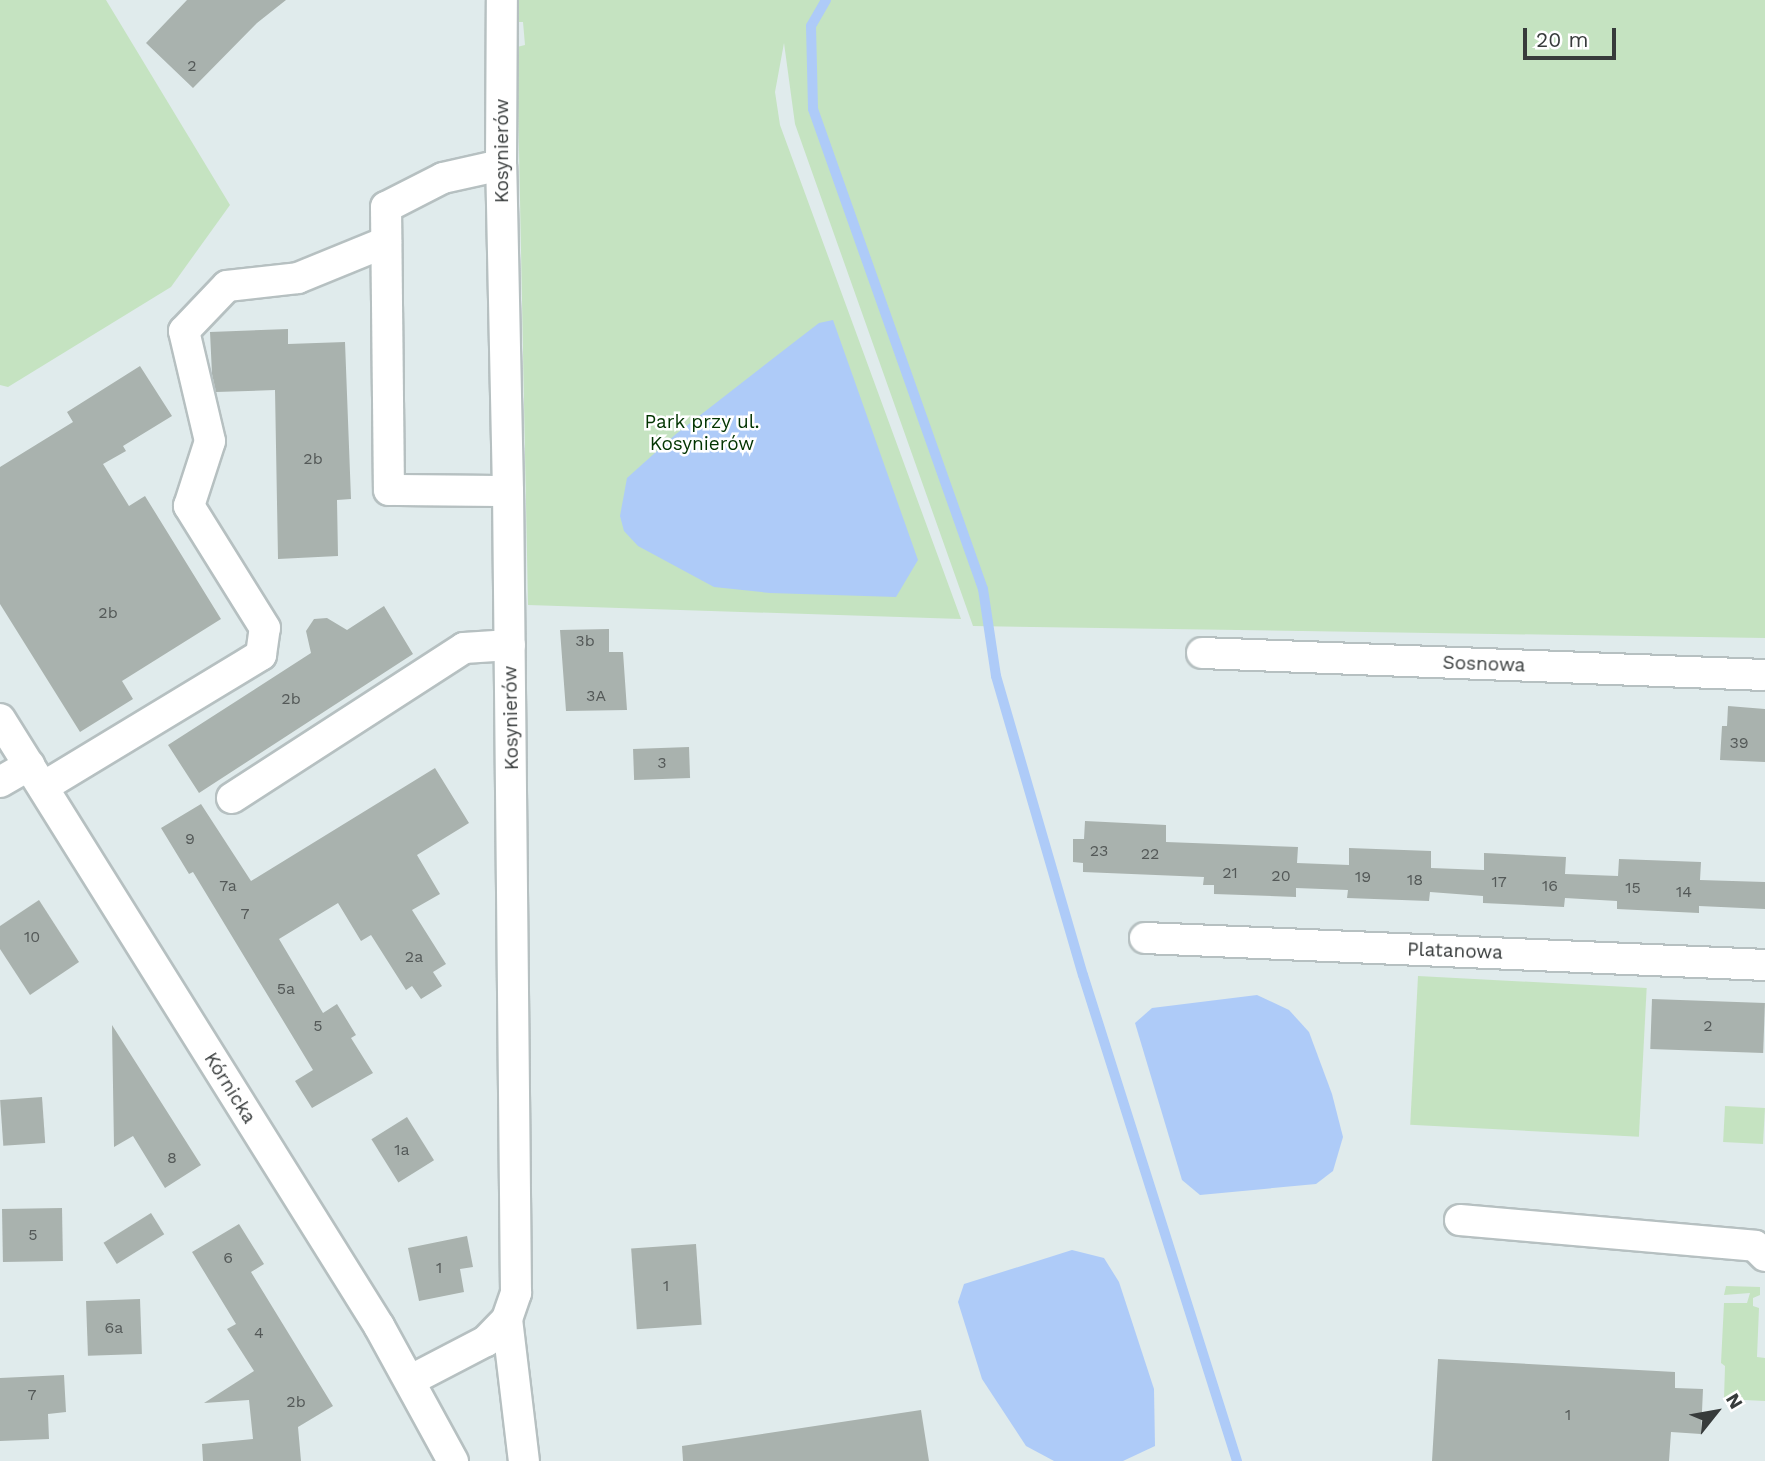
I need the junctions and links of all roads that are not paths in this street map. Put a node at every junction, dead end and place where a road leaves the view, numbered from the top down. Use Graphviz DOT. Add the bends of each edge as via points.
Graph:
graph roads {
  1 [pos="502,0"];
  2 [pos="501,165"];
  3 [pos="386,242"];
  4 [pos="508,491"];
  5 [pos="510,645"];
  6 [pos="1202,653"];
  7 [pos="1765,675"];
  8 [pos="0,719"];
  9 [pos="36,776"];
  10 [pos="0,782"];
  11 [pos="232,798"];
  12 [pos="1145,938"];
  13 [pos="1765,965"];
  14 [pos="1460,1220"];
  15 [pos="1762,1245"];
  16 [pos="507,1319"];
  17 [pos="411,1380"];
  18 [pos="453,1461"];
  19 [pos="524,1461"];
  1 -- 2 [label="street, Kosynierów"];
  2 -- 3 [label="street" via="443,177 386,207"];
  2 -- 4 [label="street, Kosynierów"];
  3 -- 4 [label="street" via="389,490"];
  3 -- 9 [label="street" via="298,278 227,286 184,331 210,440 188,506 265,628 261,655"];
  4 -- 5 [label="street, Kosynierów"];
  5 -- 11 [label="street" via="464,648"];
  5 -- 16 [label="street, Kosynierów" via="517,1249 516,1293"];
  6 -- 7 [label="street, Sosnowa"];
  8 -- 9 [label="street, Kórnicka"];
  9 -- 10 [label="street"];
  9 -- 17 [label="street, Kórnicka"];
  12 -- 13 [label="street, Platanowa"];
  14 -- 15 [label="street"];
  16 -- 17 [label="street" via="486,1341"];
  16 -- 19 [label="street"];
  17 -- 18 [label="street, Kórnicka"];
}
